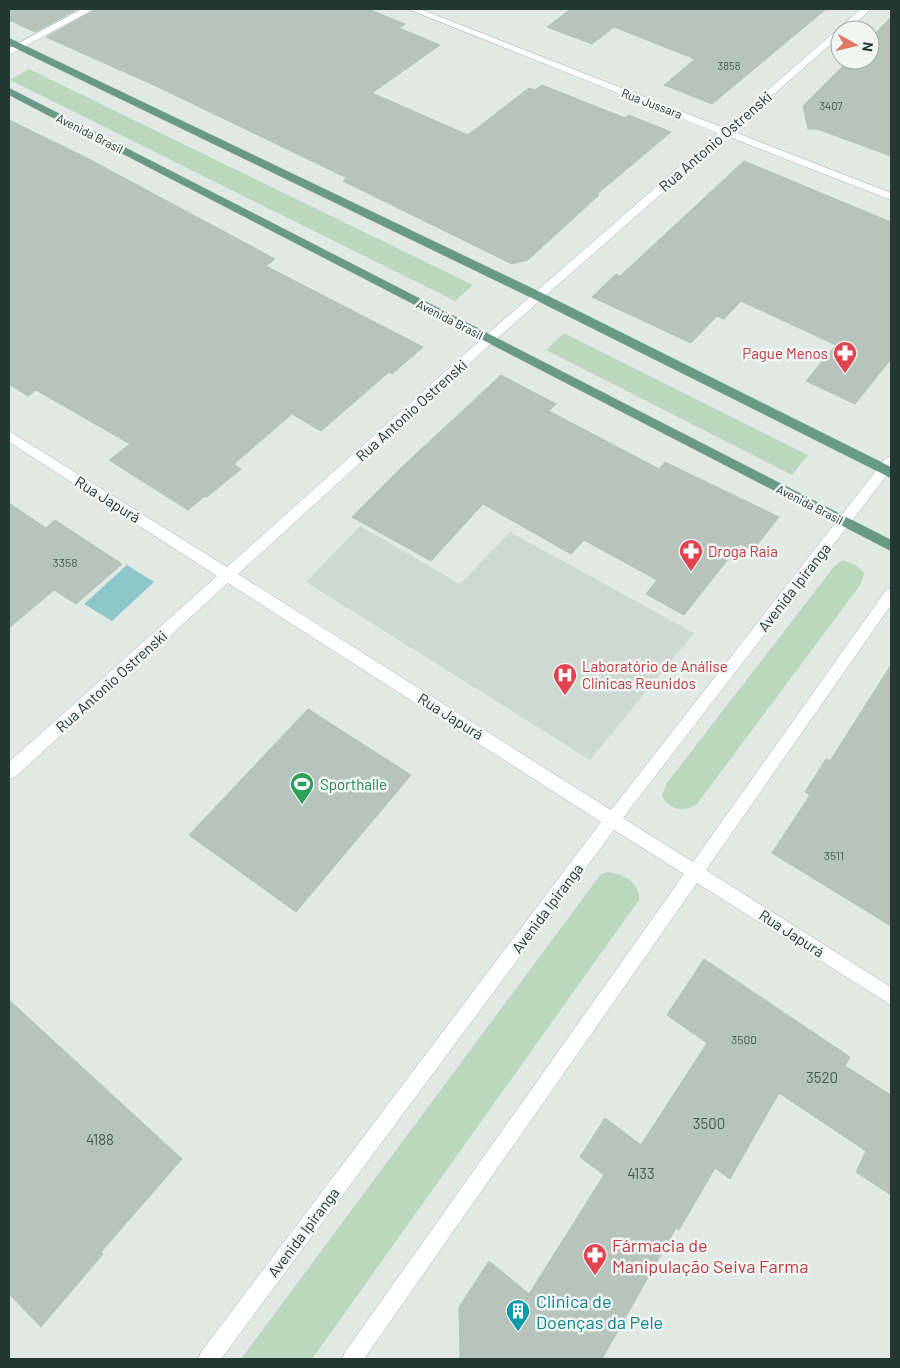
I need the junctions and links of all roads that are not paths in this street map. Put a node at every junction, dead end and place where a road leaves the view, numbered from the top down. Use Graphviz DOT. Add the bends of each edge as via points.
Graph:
graph roads {
  1 [pos="89,9"];
  2 [pos="412,9"];
  3 [pos="866,9"];
  4 [pos="854,20"];
  5 [pos="9,41"];
  6 [pos="830,41"];
  7 [pos="19,46"];
  8 [pos="9,52"];
  9 [pos="9,91"];
  10 [pos="726,132"];
  11 [pos="891,197"];
  12 [pos="538,296"];
  13 [pos="489,339"];
  14 [pos="9,436"];
  15 [pos="889,468"];
  16 [pos="845,522"];
  17 [pos="891,546"];
  18 [pos="229,575"];
  19 [pos="891,594"];
  20 [pos="9,772"];
  21 [pos="614,819"];
  22 [pos="695,870"];
  23 [pos="891,997"];
  24 [pos="208,1359"];
  25 [pos="352,1359"];
  1 -- 7 [label="street"];
  2 -- 10 [label="street, Rua Jussara"];
  3 -- 4 [label="street, Rua Antonio Ostrenski"];
  5 -- 7 [label="main road"];
  6 -- 10 [label="street, Rua Antonio Ostrenski"];
  7 -- 8 [label="street"];
  7 -- 12 [label="main road"];
  9 -- 13 [label="main road, Avenida Brasil"];
  10 -- 11 [label="street, Rua Jussara"];
  10 -- 12 [label="street, Rua Antonio Ostrenski"];
  12 -- 13 [label="street, Rua Antonio Ostrenski"];
  12 -- 15 [label="main road"];
  13 -- 16 [label="main road, Avenida Brasil"];
  13 -- 18 [label="street, Rua Antonio Ostrenski"];
  14 -- 18 [label="street, Rua Japurá"];
  15 -- 16 [label="street, Avenida Ipiranga"];
  16 -- 17 [label="main road, Avenida Brasil"];
  16 -- 21 [label="street, Avenida Ipiranga"];
  18 -- 20 [label="street, Rua Antonio Ostrenski"];
  18 -- 21 [label="street, Rua Japurá"];
  19 -- 22 [label="street"];
  21 -- 22 [label="street, Rua Japurá"];
  21 -- 24 [label="street, Avenida Ipiranga"];
  22 -- 23 [label="street, Rua Japurá"];
  22 -- 25 [label="street"];
}
